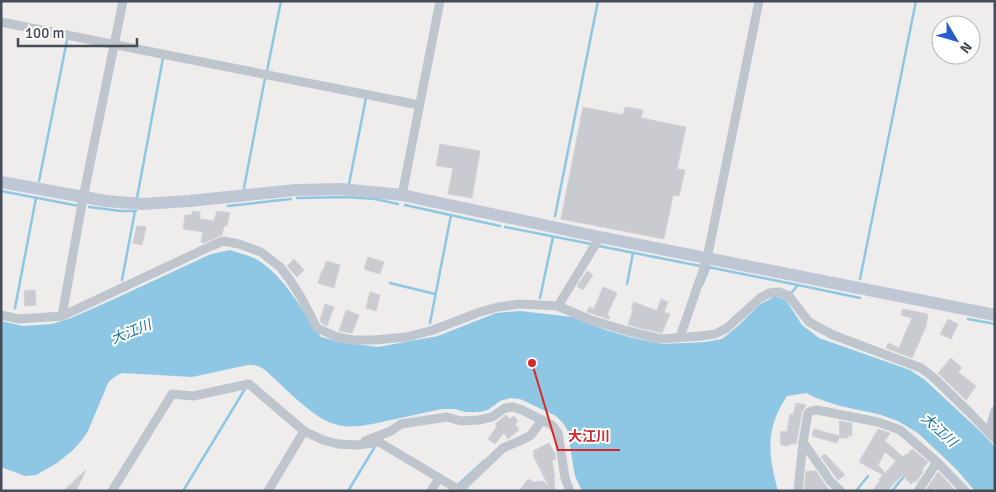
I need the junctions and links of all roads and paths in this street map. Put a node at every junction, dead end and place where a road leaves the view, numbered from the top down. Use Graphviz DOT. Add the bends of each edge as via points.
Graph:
graph roads {
  1 [pos="123,1"];
  2 [pos="440,1"];
  3 [pos="758,1"];
  4 [pos="1,22"];
  5 [pos="114,44"];
  6 [pos="419,105"];
  7 [pos="1,182"];
  8 [pos="402,195"];
  9 [pos="83,198"];
  10 [pos="600,237"];
  11 [pos="707,259"];
  12 [pos="558,306"];
  13 [pos="1,315"];
  14 [pos="995,315"];
  15 [pos="62,316"];
  16 [pos="680,337"];
  17 [pos="995,411"];
  18 [pos="542,420"];
  19 [pos="304,431"];
  20 [pos="992,436"];
  21 [pos="802,442"];
  22 [pos="358,445"];
  23 [pos="937,462"];
  24 [pos="439,478"];
  25 [pos="460,490"];
  26 [pos="112,491"];
  27 [pos="268,491"];
  28 [pos="431,491"];
  29 [pos="570,491"];
  30 [pos="798,491"];
  31 [pos="841,491"];
  32 [pos="918,491"];
  33 [pos="965,491"];
  1 -- 5 [label="street"];
  2 -- 6 [label="street"];
  3 -- 11 [label="street"];
  4 -- 5 [label="street"];
  5 -- 6 [label="street"];
  5 -- 9 [label="street"];
  6 -- 8 [label="street"];
  7 -- 9 [label="street"];
  8 -- 9 [label="street" via="342,189 143,204"];
  8 -- 10 [label="street"];
  9 -- 15 [label="street"];
  10 -- 11 [label="street"];
  10 -- 12 [label="street"];
  11 -- 14 [label="street"];
  11 -- 16 [label="street"];
  12 -- 15 [label="street" via="520,304 498,307 406,337 353,340 337,337 317,328 280,267 260,252 223,241"];
  12 -- 16 [label="street" via="627,331 661,339"];
  13 -- 15 [label="street" via="19,319"];
  16 -- 20 [label="street" via="715,334 727,328 760,298 769,293 784,293 809,322 821,330 921,368"];
  17 -- 20 [label="street"];
  18 -- 22 [label="street" via="513,407 505,408 492,417 479,420 461,421 447,417 401,424"];
  18 -- 25 [label="street" via="531,435 503,448"];
  18 -- 29 [label="street" via="558,433"];
  19 -- 22 [label="street" via="338,444"];
  19 -- 26 [label="street" via="249,384 193,396 172,394"];
  19 -- 27 [label="street"];
  21 -- 23 [label="street" via="808,413 817,410 878,422 900,430"];
  21 -- 30 [label="street"];
  21 -- 31 [label="street"];
  22 -- 24 [label="street" via="379,442"];
  23 -- 32 [label="street"];
  23 -- 33 [label="street"];
  24 -- 25 [label="street"];
  24 -- 28 [label="street"];
}
